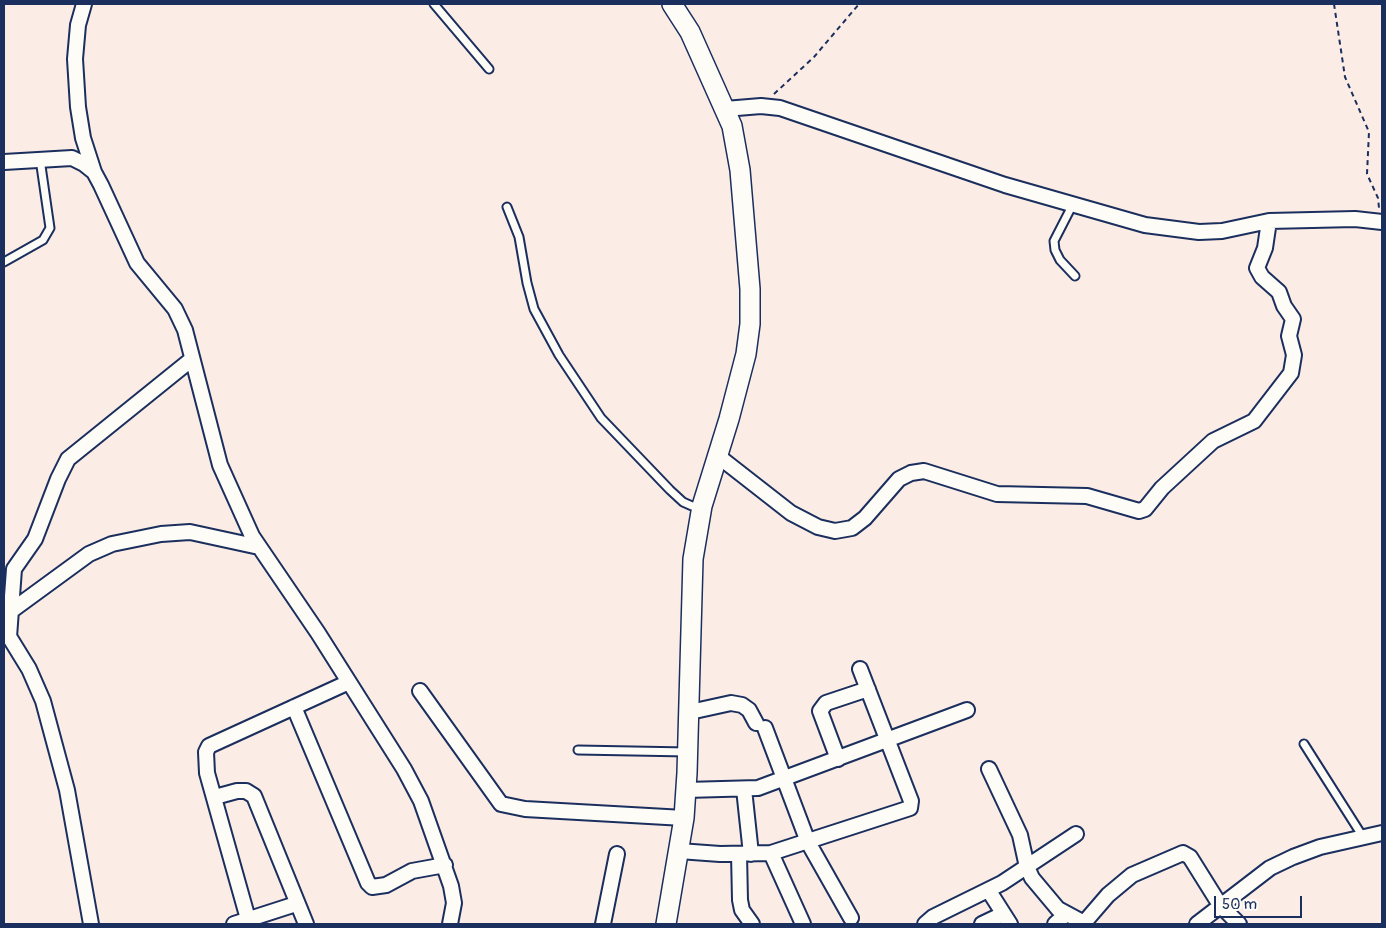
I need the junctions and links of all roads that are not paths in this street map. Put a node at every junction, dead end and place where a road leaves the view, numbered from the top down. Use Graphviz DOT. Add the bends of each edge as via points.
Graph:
graph roads {
  1 [pos="84,4"];
  2 [pos="434,4"];
  3 [pos="672,4"];
  4 [pos="489,69"];
  5 [pos="725,109"];
  6 [pos="40,159"];
  7 [pos="4,162"];
  8 [pos="94,172"];
  9 [pos="1073,204"];
  10 [pos="507,207"];
  11 [pos="1269,221"];
  12 [pos="1380,222"];
  13 [pos="4,262"];
  14 [pos="1075,276"];
  15 [pos="192,359"];
  16 [pos="718,456"];
  17 [pos="702,506"];
  18 [pos="259,546"];
  19 [pos="11,611"];
  20 [pos="7,632"];
  21 [pos="860,669"];
  22 [pos="349,682"];
  23 [pos="868,689"];
  24 [pos="420,691"];
  25 [pos="294,707"];
  26 [pos="967,710"];
  27 [pos="690,712"];
  28 [pos="888,740"];
  29 [pos="1304,744"];
  30 [pos="578,750"];
  31 [pos="688,752"];
  32 [pos="838,759"];
  33 [pos="989,769"];
  34 [pos="785,780"];
  35 [pos="744,789"];
  36 [pos="686,790"];
  37 [pos="215,797"];
  38 [pos="684,818"];
  39 [pos="1382,833"];
  40 [pos="1076,834"];
  41 [pos="1363,837"];
  42 [pos="808,842"];
  43 [pos="679,851"];
  44 [pos="771,853"];
  45 [pos="617,854"];
  46 [pos="745,854"];
  47 [pos="445,865"];
  48 [pos="1027,867"];
  49 [pos="988,891"];
  50 [pos="296,904"];
  51 [pos="1220,905"];
  52 [pos="851,918"];
  53 [pos="248,919"];
  54 [pos="1007,919"];
  55 [pos="1060,920"];
  56 [pos="91,924"];
  57 [pos="234,924"];
  58 [pos="306,924"];
  59 [pos="450,924"];
  60 [pos="603,924"];
  61 [pos="666,924"];
  62 [pos="752,924"];
  63 [pos="803,924"];
  64 [pos="925,924"];
  65 [pos="982,924"];
  66 [pos="1084,924"];
  67 [pos="1197,924"];
  68 [pos="1239,924"];
  1 -- 8 [label="street" via="78,25 75,59 80,115"];
  2 -- 4 [label="lane"];
  3 -- 5 [label="street" via="690,32"];
  5 -- 9 [label="street" via="780,108 1006,185"];
  5 -- 16 [label="street" via="732,126 740,170 750,324 740,382"];
  6 -- 7 [label="street"];
  6 -- 8 [label="street" via="72,158"];
  6 -- 13 [label="lane" via="50,228 43,240"];
  8 -- 15 [label="street" via="137,262 175,309"];
  9 -- 11 [label="street" via="1145,225 1199,232 1222,231"];
  9 -- 14 [label="lane" via="1054,242 1060,260"];
  10 -- 17 [label="lane" via="518,238 534,309 577,383 601,418 670,490 683,502"];
  11 -- 12 [label="street" via="1356,219"];
  11 -- 16 [label="street" via="1265,248 1257,268 1262,278 1279,292 1292,319 1289,336 1294,355 1291,372 1254,421 1208,444 1145,509 1139,511 1087,496 997,494 924,471 899,479 865,518 852,528 835,531 818,527 791,513"];
  15 -- 18 [label="street" via="220,465"];
  15 -- 19 [label="street" via="68,459 35,539 14,570"];
  16 -- 17 [label="street"];
  17 -- 27 [label="street" via="693,559"];
  18 -- 19 [label="street" via="190,532 112,544 89,554"];
  18 -- 22 [label="street"];
  19 -- 20 [label="street"];
  20 -- 56 [label="street" via="43,701 72,810"];
  21 -- 23 [label="street"];
  22 -- 25 [label="street"];
  22 -- 47 [label="street" via="404,768"];
  23 -- 28 [label="street"];
  23 -- 32 [label="street" via="826,703 820,711"];
  24 -- 38 [label="street" via="501,804 524,809"];
  25 -- 37 [label="street" via="209,746 206,762"];
  25 -- 47 [label="street" via="372,887 386,885 412,871"];
  26 -- 28 [label="street"];
  27 -- 31 [label="street"];
  27 -- 34 [label="street" via="731,703 742,705 760,725"];
  28 -- 32 [label="street"];
  28 -- 42 [label="street" via="911,801 910,808"];
  29 -- 41 [label="lane"];
  30 -- 31 [label="lane"];
  31 -- 36 [label="street"];
  32 -- 34 [label="street"];
  33 -- 48 [label="street" via="1020,835"];
  34 -- 35 [label="street"];
  34 -- 42 [label="street"];
  35 -- 36 [label="street"];
  35 -- 46 [label="street"];
  36 -- 38 [label="street"];
  37 -- 50 [label="street" via="237,791 246,791 254,796"];
  37 -- 53 [label="street"];
  38 -- 43 [label="street"];
  39 -- 41 [label="street"];
  40 -- 48 [label="street"];
  41 -- 51 [label="street" via="1293,856 1270,868"];
  42 -- 44 [label="street"];
  42 -- 52 [label="street"];
  43 -- 46 [label="street"];
  43 -- 61 [label="street"];
  44 -- 46 [label="street"];
  44 -- 63 [label="street"];
  45 -- 60 [label="street"];
  46 -- 62 [label="street" via="740,900 742,910"];
  47 -- 59 [label="street" via="454,903"];
  48 -- 49 [label="street"];
  48 -- 55 [label="street"];
  49 -- 54 [label="street"];
  49 -- 64 [label="street"];
  50 -- 53 [label="street"];
  50 -- 58 [label="street"];
  51 -- 66 [label="street" via="1194,862 1182,853 1132,875 1108,895"];
  51 -- 67 [label="street"];
  51 -- 68 [label="street"];
  53 -- 57 [label="street"];
  54 -- 65 [label="street"];
  55 -- 66 [label="street"];
}
